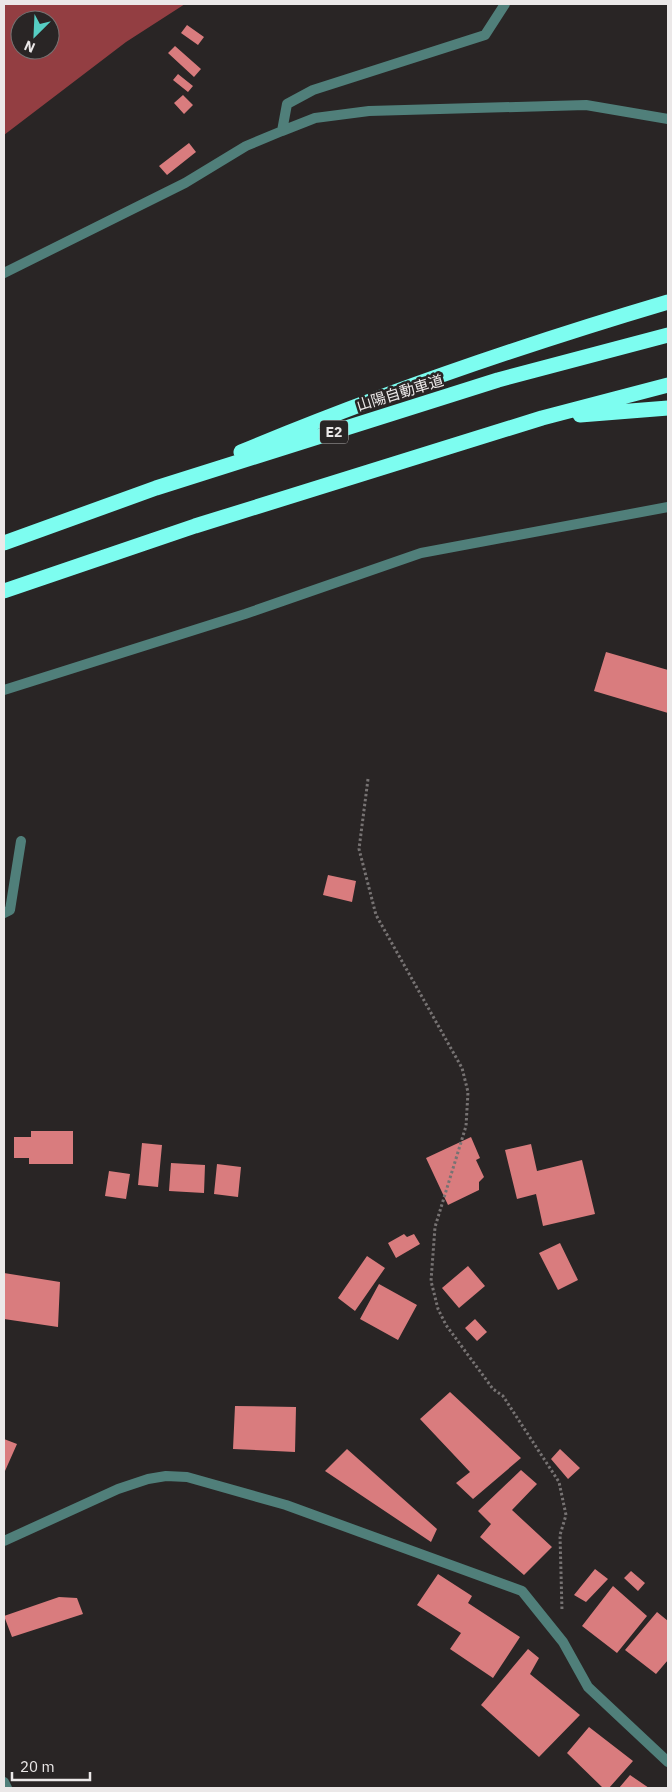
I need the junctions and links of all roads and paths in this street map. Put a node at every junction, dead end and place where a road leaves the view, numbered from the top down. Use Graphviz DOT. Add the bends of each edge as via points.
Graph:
graph roads {
  1 [pos="505,4"];
  2 [pos="668,119"];
  3 [pos="282,131"];
  4 [pos="4,273"];
  5 [pos="668,302"];
  6 [pos="668,335"];
  7 [pos="668,385"];
  8 [pos="668,408"];
  9 [pos="542,418"];
  10 [pos="156,488"];
  11 [pos="668,507"];
  12 [pos="4,543"];
  13 [pos="4,591"];
  14 [pos="4,690"];
  15 [pos="368,779"];
  16 [pos="22,841"];
  17 [pos="4,913"];
  18 [pos="4,1541"];
  19 [pos="563,1642"];
  20 [pos="668,1762"];
  21 [pos="4,1782"];
  22 [pos="7,1788"];
  1 -- 3 [label="street" via="486,35 312,90 287,104"];
  2 -- 3 [label="street" via="586,105 369,110 315,118"];
  3 -- 4 [label="street" via="246,146 185,183"];
  5 -- 10 [label="highway" via="434,378 303,426"];
  6 -- 10 [label="highway, 山陽自動車道 / E2" via="498,380"];
  7 -- 9 [label="highway"];
  8 -- 9 [label="highway"];
  9 -- 13 [label="highway" via="195,526"];
  10 -- 12 [label="highway, 山陽自動車道 / E2"];
  11 -- 14 [label="street" via="421,553 245,614"];
  15 -- 19 [label="path" via="359,848 376,915 462,1068 468,1092 466,1126 435,1227 431,1281 446,1326 493,1389 503,1396 559,1482 566,1515 560,1535"];
  16 -- 17 [label="street" via="10,910"];
  18 -- 19 [label="street" via="118,1489 148,1479 187,1477 286,1505 522,1591"];
  19 -- 20 [label="street" via="588,1687"];
  21 -- 22 [label="street"];
}
